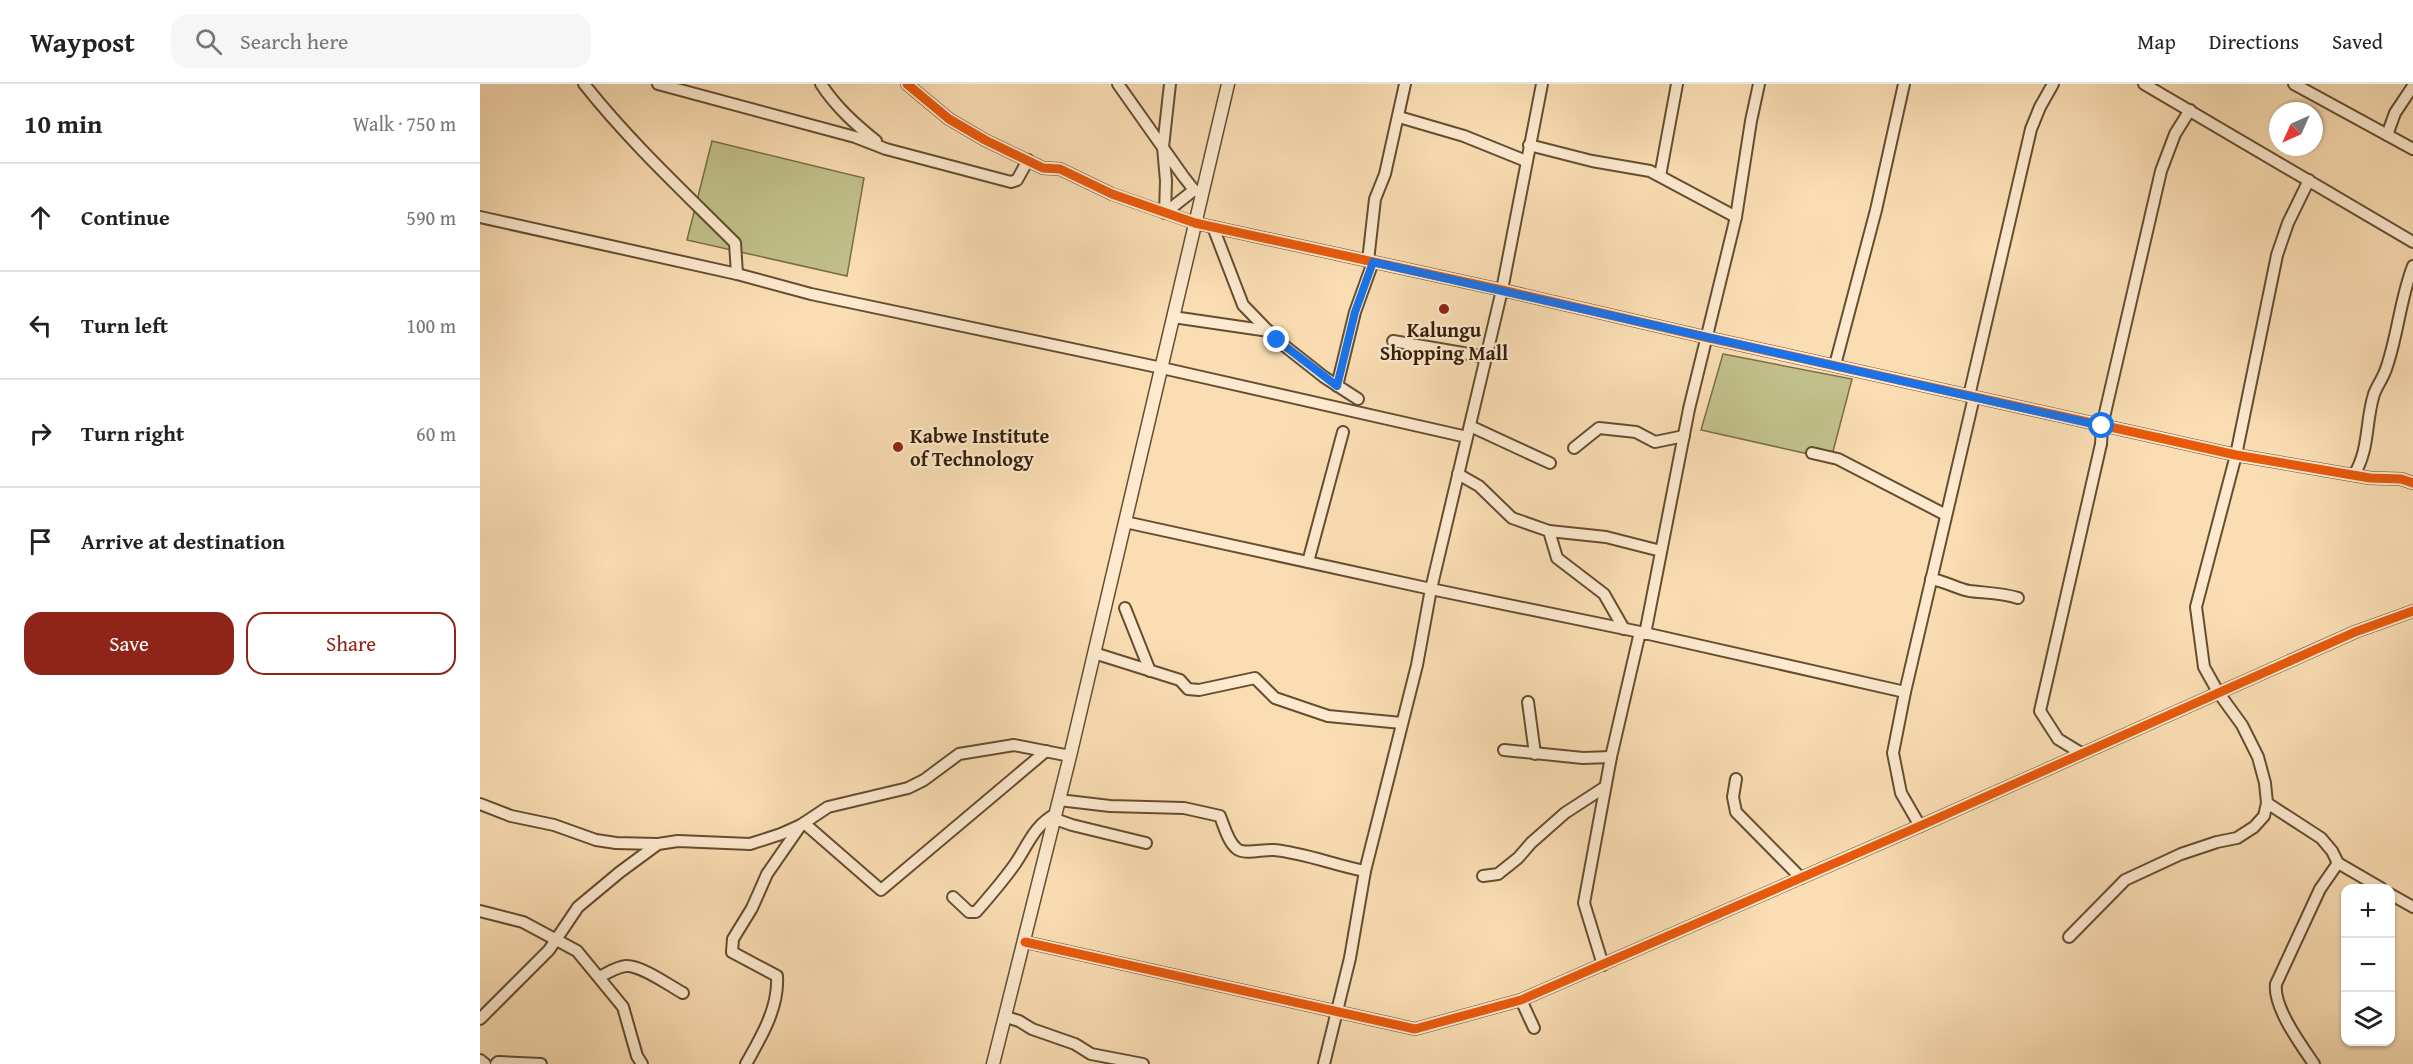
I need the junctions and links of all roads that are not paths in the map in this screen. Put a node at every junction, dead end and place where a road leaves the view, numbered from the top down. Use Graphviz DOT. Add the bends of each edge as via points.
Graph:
graph roads {
  1 [pos="584,84"];
  2 [pos="658,84"];
  3 [pos="821,84"];
  4 [pos="907,84"];
  5 [pos="1118,84"];
  6 [pos="1170,84"];
  7 [pos="1228,84"];
  8 [pos="1405,84"];
  9 [pos="1542,84"];
  10 [pos="1677,84"];
  11 [pos="1759,84"];
  12 [pos="1904,84"];
  13 [pos="2053,84"];
  14 [pos="2144,84"];
  15 [pos="2305,85"];
  16 [pos="2413,86"];
  17 [pos="2190,110"];
  18 [pos="1399,117"];
  19 [pos="2387,135"];
  20 [pos="1529,145"];
  21 [pos="1163,147"];
  22 [pos="2413,148"];
  23 [pos="886,149"];
  24 [pos="1028,160"];
  25 [pos="1526,161"];
  26 [pos="1660,176"];
  27 [pos="2309,180"];
  28 [pos="1198,191"];
  29 [pos="1165,213"];
  30 [pos="480,217"];
  31 [pos="1736,217"];
  32 [pos="1195,223"];
  33 [pos="1213,227"];
  34 [pos="2413,242"];
  35 [pos="1370,261"];
  36 [pos="2413,266"];
  37 [pos="737,274"];
  38 [pos="1502,290"];
  39 [pos="1173,316"];
  40 [pos="1269,332"];
  41 [pos="1706,337"];
  42 [pos="1393,341"];
  43 [pos="1486,357"];
  44 [pos="1835,365"];
  45 [pos="1162,368"];
  46 [pos="1337,386"];
  47 [pos="1971,397"];
  48 [pos="1358,399"];
  49 [pos="2102,426"];
  50 [pos="1343,432"];
  51 [pos="1468,432"];
  52 [pos="1684,436"];
  53 [pos="1574,448"];
  54 [pos="1812,453"];
  55 [pos="2236,455"];
  56 [pos="1550,463"];
  57 [pos="1458,474"];
  58 [pos="2354,475"];
  59 [pos="2413,483"];
  60 [pos="1946,515"];
  61 [pos="1125,522"];
  62 [pos="1549,531"];
  63 [pos="1661,551"];
  64 [pos="1308,562"];
  65 [pos="1931,579"];
  66 [pos="1431,589"];
  67 [pos="2018,598"];
  68 [pos="1125,608"];
  69 [pos="2413,610"];
  70 [pos="1624,629"];
  71 [pos="1643,633"];
  72 [pos="1094,653"];
  73 [pos="1150,671"];
  74 [pos="1905,692"];
  75 [pos="2218,692"];
  76 [pos="1528,702"];
  77 [pos="1402,723"];
  78 [pos="1504,750"];
  79 [pos="1046,752"];
  80 [pos="2081,753"];
  81 [pos="1535,754"];
  82 [pos="1070,756"];
  83 [pos="1611,757"];
  84 [pos="1736,779"];
  85 [pos="1605,787"];
  86 [pos="1059,800"];
  87 [pos="2267,803"];
  88 [pos="480,804"];
  89 [pos="1055,816"];
  90 [pos="803,824"];
  91 [pos="1920,826"];
  92 [pos="1146,843"];
  93 [pos="658,844"];
  94 [pos="2338,863"];
  95 [pos="1365,872"];
  96 [pos="1483,876"];
  97 [pos="1801,878"];
  98 [pos="2374,884"];
  99 [pos="2395,896"];
  100 [pos="953,897"];
  101 [pos="2413,907"];
  102 [pos="480,910"];
  103 [pos="2069,937"];
  104 [pos="556,940"];
  105 [pos="1025,942"];
  106 [pos="1603,965"];
  107 [pos="599,977"];
  108 [pos="683,993"];
  109 [pos="1521,1000"];
  110 [pos="1337,1011"];
  111 [pos="1006,1017"];
  112 [pos="480,1019"];
  113 [pos="1534,1028"];
  114 [pos="480,1060"];
  115 [pos="485,1064"];
  116 [pos="496,1064"];
  117 [pos="542,1064"];
  118 [pos="642,1064"];
  119 [pos="746,1064"];
  120 [pos="993,1064"];
  121 [pos="1143,1064"];
  122 [pos="1324,1064"];
  123 [pos="2314,1064"];
  1 -- 37 [label="street" via="668,179 735,243"];
  2 -- 23 [label="street" via="834,131"];
  3 -- 23 [label="street" via="848,117"];
  4 -- 24 [label="street" via="949,119"];
  5 -- 21 [label="street"];
  6 -- 21 [label="street"];
  7 -- 28 [label="street"];
  8 -- 18 [label="street"];
  9 -- 20 [label="street"];
  10 -- 26 [label="street"];
  11 -- 31 [label="street"];
  12 -- 44 [label="street"];
  13 -- 47 [label="street" via="2031,129"];
  14 -- 17 [label="street"];
  15 -- 19 [label="street"];
  16 -- 19 [label="street" via="2395,113"];
  17 -- 27 [label="street"];
  17 -- 49 [label="street" via="2175,134 2161,171"];
  18 -- 25 [label="street" via="1464,136"];
  18 -- 35 [label="street" via="1375,199"];
  19 -- 22 [label="street"];
  20 -- 25 [label="street"];
  20 -- 26 [label="street"];
  21 -- 28 [label="street"];
  21 -- 29 [label="street"];
  23 -- 24 [label="street" via="1011,182 1017,180"];
  24 -- 29 [label="street" via="1043,168 1060,169"];
  25 -- 38 [label="street"];
  26 -- 31 [label="street"];
  27 -- 34 [label="street"];
  27 -- 55 [label="street" via="2277,255"];
  28 -- 29 [label="street"];
  28 -- 32 [label="street"];
  29 -- 32 [label="street"];
  30 -- 37 [label="street"];
  31 -- 41 [label="street"];
  32 -- 33 [label="street"];
  32 -- 39 [label="street"];
  33 -- 35 [label="street"];
  33 -- 40 [label="street" via="1243,304"];
  35 -- 38 [label="street"];
  35 -- 46 [label="street"];
  36 -- 58 [label="street" via="2386,371 2374,394 2363,460"];
  37 -- 45 [label="street" via="811,294"];
  38 -- 41 [label="street"];
  38 -- 43 [label="street"];
  39 -- 40 [label="street"];
  39 -- 45 [label="street"];
  40 -- 46 [label="street"];
  41 -- 44 [label="street"];
  41 -- 52 [label="street"];
  42 -- 43 [label="street"];
  43 -- 51 [label="street"];
  44 -- 47 [label="street"];
  45 -- 51 [label="street"];
  45 -- 61 [label="street"];
  46 -- 48 [label="street"];
  47 -- 49 [label="street"];
  47 -- 60 [label="street"];
  49 -- 55 [label="street"];
  49 -- 80 [label="street" via="2040,711 2058,739"];
  50 -- 64 [label="street"];
  51 -- 56 [label="street"];
  51 -- 57 [label="street"];
  52 -- 53 [label="street" via="1655,442 1636,432 1599,428"];
  52 -- 63 [label="street"];
  54 -- 60 [label="street" via="1838,459"];
  55 -- 58 [label="street"];
  55 -- 75 [label="street" via="2196,607 2204,667"];
  57 -- 62 [label="street" via="1479,486 1512,518"];
  57 -- 66 [label="street"];
  58 -- 59 [label="street"];
  60 -- 65 [label="street"];
  61 -- 64 [label="street"];
  61 -- 72 [label="street"];
  62 -- 63 [label="street" via="1606,537"];
  62 -- 70 [label="street" via="1557,558 1604,594"];
  63 -- 71 [label="street"];
  64 -- 66 [label="street"];
  65 -- 67 [label="street" via="1966,590"];
  65 -- 74 [label="street"];
  66 -- 70 [label="street"];
  66 -- 77 [label="street"];
  68 -- 73 [label="street"];
  69 -- 75 [label="street"];
  70 -- 71 [label="street"];
  71 -- 74 [label="street"];
  71 -- 83 [label="street"];
  72 -- 73 [label="street"];
  72 -- 82 [label="street"];
  73 -- 77 [label="street" via="1199,690 1255,678 1275,698 1328,716"];
  74 -- 91 [label="street" via="1893,753 1900,793"];
  75 -- 80 [label="street"];
  75 -- 87 [label="street" via="2242,725 2258,757"];
  76 -- 81 [label="street"];
  77 -- 95 [label="street"];
  78 -- 81 [label="street"];
  79 -- 82 [label="street"];
  79 -- 90 [label="street" via="1005,745 959,754 908,788 828,807"];
  79 -- 90 [label="street" via="881,890"];
  80 -- 91 [label="street"];
  81 -- 83 [label="street"];
  82 -- 86 [label="street"];
  83 -- 85 [label="street"];
  84 -- 97 [label="street" via="1736,812"];
  85 -- 96 [label="street" via="1565,813 1498,874"];
  85 -- 106 [label="street" via="1584,903"];
  86 -- 89 [label="street"];
  86 -- 95 [label="street" via="1184,808 1220,816 1229,839 1240,851 1286,851"];
  87 -- 94 [label="street" via="2321,838"];
  87 -- 103 [label="street" via="2264,816 2237,838 2181,854 2125,880"];
  88 -- 93 [label="street" via="596,840"];
  89 -- 92 [label="street" via="1072,825"];
  89 -- 100 [label="street" via="1045,819 976,912 969,912"];
  89 -- 105 [label="street"];
  90 -- 93 [label="street" via="750,844"];
  90 -- 119 [label="street" via="767,874 733,939 732,952 777,976 778,990 766,1028"];
  91 -- 97 [label="street"];
  93 -- 104 [label="street" via="578,907"];
  94 -- 98 [label="street"];
  94 -- 123 [label="street" via="2320,889 2276,984 2275,994"];
  95 -- 110 [label="street"];
  97 -- 106 [label="street"];
  99 -- 101 [label="street"];
  102 -- 104 [label="street" via="523,922"];
  104 -- 107 [label="street" via="577,951"];
  104 -- 112 [label="street"];
  105 -- 110 [label="street"];
  105 -- 111 [label="street"];
  106 -- 109 [label="street"];
  107 -- 108 [label="street" via="630,966"];
  107 -- 118 [label="street" via="624,1007"];
  109 -- 110 [label="street" via="1415,1029"];
  109 -- 113 [label="street"];
  110 -- 122 [label="street"];
  111 -- 120 [label="street"];
  111 -- 121 [label="street" via="1091,1054"];
  114 -- 115 [label="street"];
  116 -- 117 [label="street"];
}
